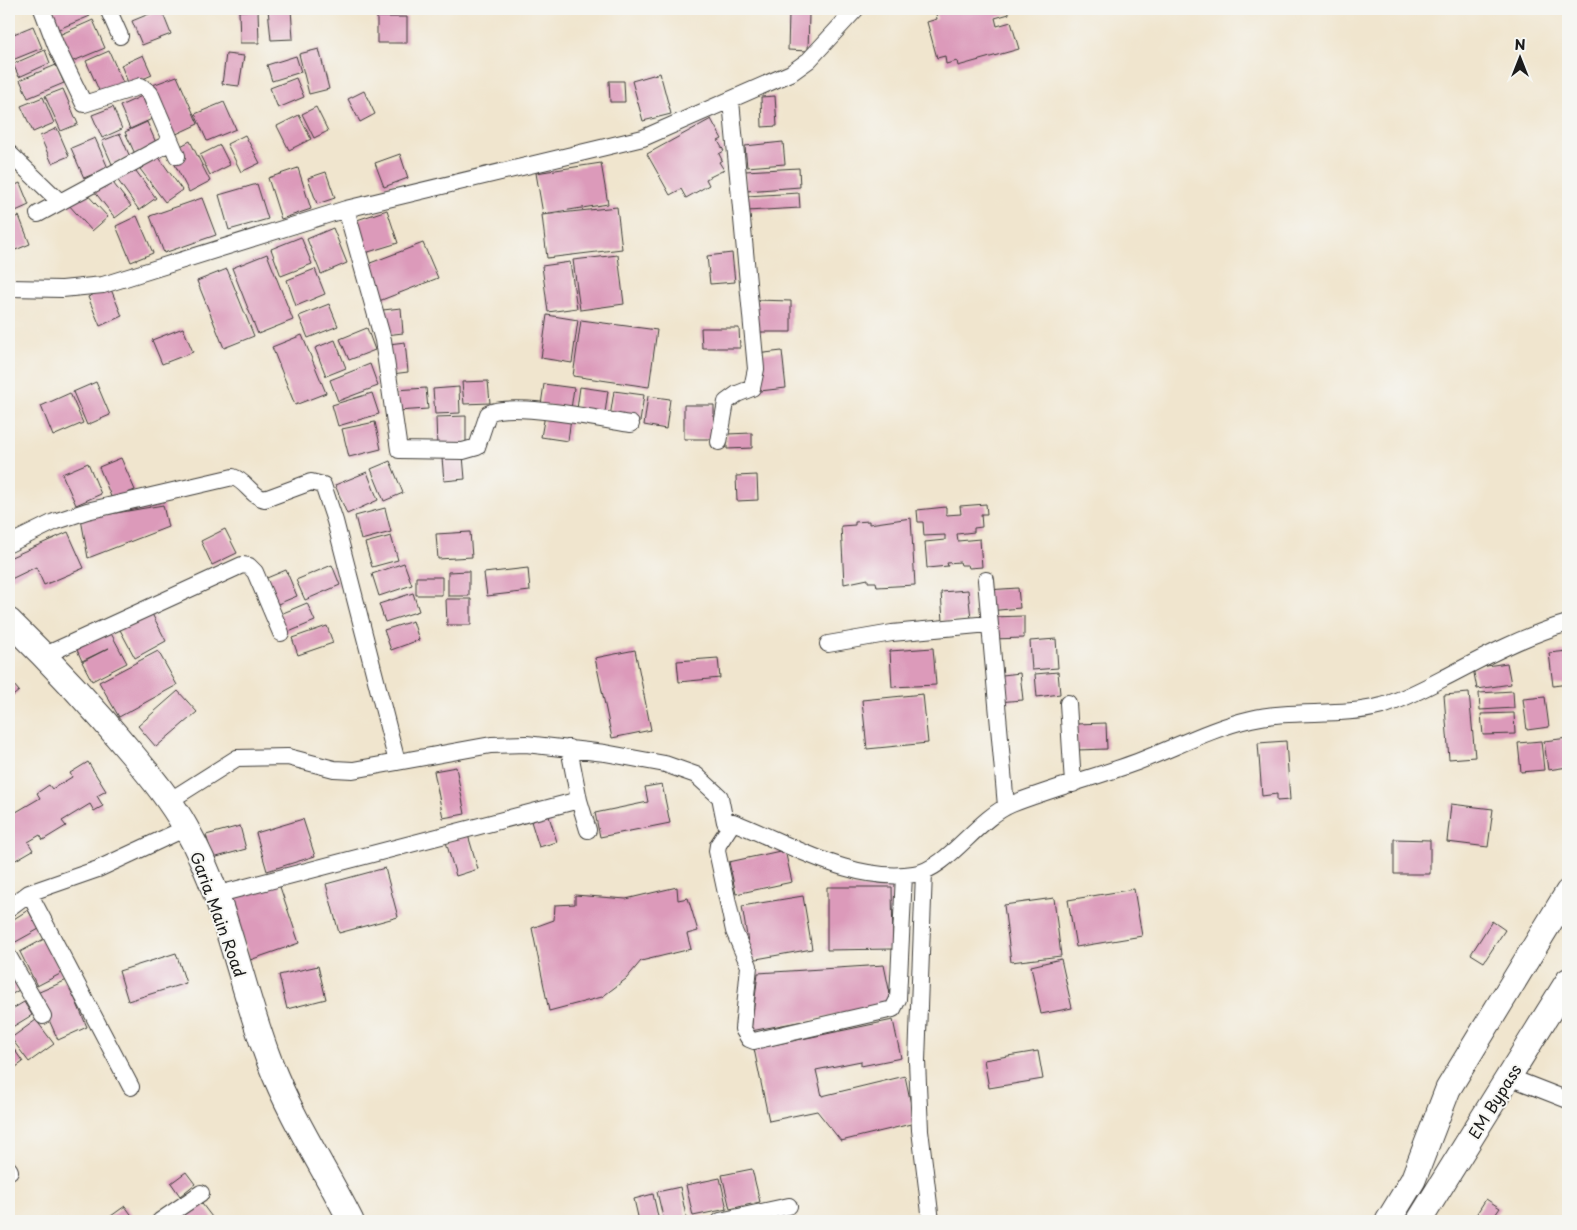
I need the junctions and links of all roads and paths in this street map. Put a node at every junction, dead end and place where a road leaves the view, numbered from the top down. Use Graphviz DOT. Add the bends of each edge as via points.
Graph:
graph roads {
  1 [pos="42,9"];
  2 [pos="108,9"];
  3 [pos="856,9"];
  4 [pos="120,36"];
  5 [pos="732,101"];
  6 [pos="9,153"];
  7 [pos="60,202"];
  8 [pos="346,209"];
  9 [pos="38,214"];
  10 [pos="9,288"];
  11 [pos="631,424"];
  12 [pos="720,442"];
  13 [pos="9,544"];
  14 [pos="986,580"];
  15 [pos="9,621"];
  16 [pos="989,624"];
  17 [pos="1568,624"];
  18 [pos="281,633"];
  19 [pos="828,644"];
  20 [pos="43,656"];
  21 [pos="1068,703"];
  22 [pos="569,748"];
  23 [pos="397,762"];
  24 [pos="1072,784"];
  25 [pos="169,800"];
  26 [pos="579,800"];
  27 [pos="1006,806"];
  28 [pos="733,822"];
  29 [pos="186,828"];
  30 [pos="588,830"];
  31 [pos="924,872"];
  32 [pos="904,875"];
  33 [pos="1568,892"];
  34 [pos="29,893"];
  35 [pos="215,895"];
  36 [pos="9,908"];
  37 [pos="9,957"];
  38 [pos="1568,980"];
  39 [pos="43,1016"];
  40 [pos="1509,1077"];
  41 [pos="131,1087"];
  42 [pos="1568,1100"];
  43 [pos="1413,1180"];
  44 [pos="1438,1192"];
  45 [pos="201,1193"];
  46 [pos="789,1206"];
  47 [pos="160,1221"];
  48 [pos="351,1221"];
  49 [pos="720,1221"];
  50 [pos="931,1221"];
  51 [pos="1388,1221"];
  52 [pos="1419,1221"];
  1 -- 7 [label="street" via="84,104 141,86 150,93 174,149"];
  2 -- 4 [label="street"];
  3 -- 5 [label="street" via="809,60 772,83"];
  5 -- 8 [label="street" via="644,138"];
  5 -- 12 [label="street" via="756,369 752,388 726,402"];
  6 -- 7 [label="street"];
  7 -- 9 [label="street"];
  8 -- 10 [label="street" via="103,285 62,289"];
  8 -- 11 [label="street" via="382,340 399,450 463,451 477,447 488,414 499,409 558,413"];
  13 -- 23 [label="street" via="54,522 87,511 233,477 259,498 265,499 311,482 323,485"];
  14 -- 16 [label="street"];
  15 -- 20 [label="main road, Garia Main Road"];
  16 -- 19 [label="street"];
  16 -- 27 [label="street"];
  17 -- 24 [label="street" via="1490,655 1382,706 1248,719"];
  18 -- 20 [label="street" via="255,572 242,565"];
  20 -- 25 [label="main road, Garia Main Road" via="119,738"];
  21 -- 24 [label="street"];
  22 -- 23 [label="street" via="491,745"];
  22 -- 26 [label="street"];
  22 -- 28 [label="street" via="686,771 713,788 723,805 725,822"];
  23 -- 25 [label="street" via="334,770 288,757 237,758"];
  24 -- 27 [label="street"];
  25 -- 29 [label="main road, Garia Main Road"];
  26 -- 30 [label="street"];
  26 -- 35 [label="street"];
  27 -- 31 [label="street"];
  28 -- 32 [label="street" via="845,867"];
  28 -- 32 [label="street" via="718,844 717,851 734,931 748,959 743,1029 754,1041 893,1009 898,999"];
  29 -- 34 [label="street" via="98,869"];
  29 -- 35 [label="main road, Garia Main Road"];
  31 -- 32 [label="street"];
  31 -- 50 [label="street" via="917,1061 920,1130"];
  33 -- 43 [label="main road" via="1448,1089"];
  34 -- 36 [label="street"];
  34 -- 41 [label="street"];
  35 -- 48 [label="main road, Garia Main Road" via="270,1062"];
  37 -- 39 [label="street"];
  38 -- 40 [label="main road, EM Bypass"];
  40 -- 42 [label="street"];
  40 -- 44 [label="main road, EM Bypass"];
  43 -- 44 [label="main road"];
  43 -- 51 [label="main road"];
  44 -- 52 [label="main road, EM Bypass"];
  45 -- 47 [label="street"];
  46 -- 49 [label="street"];
}
